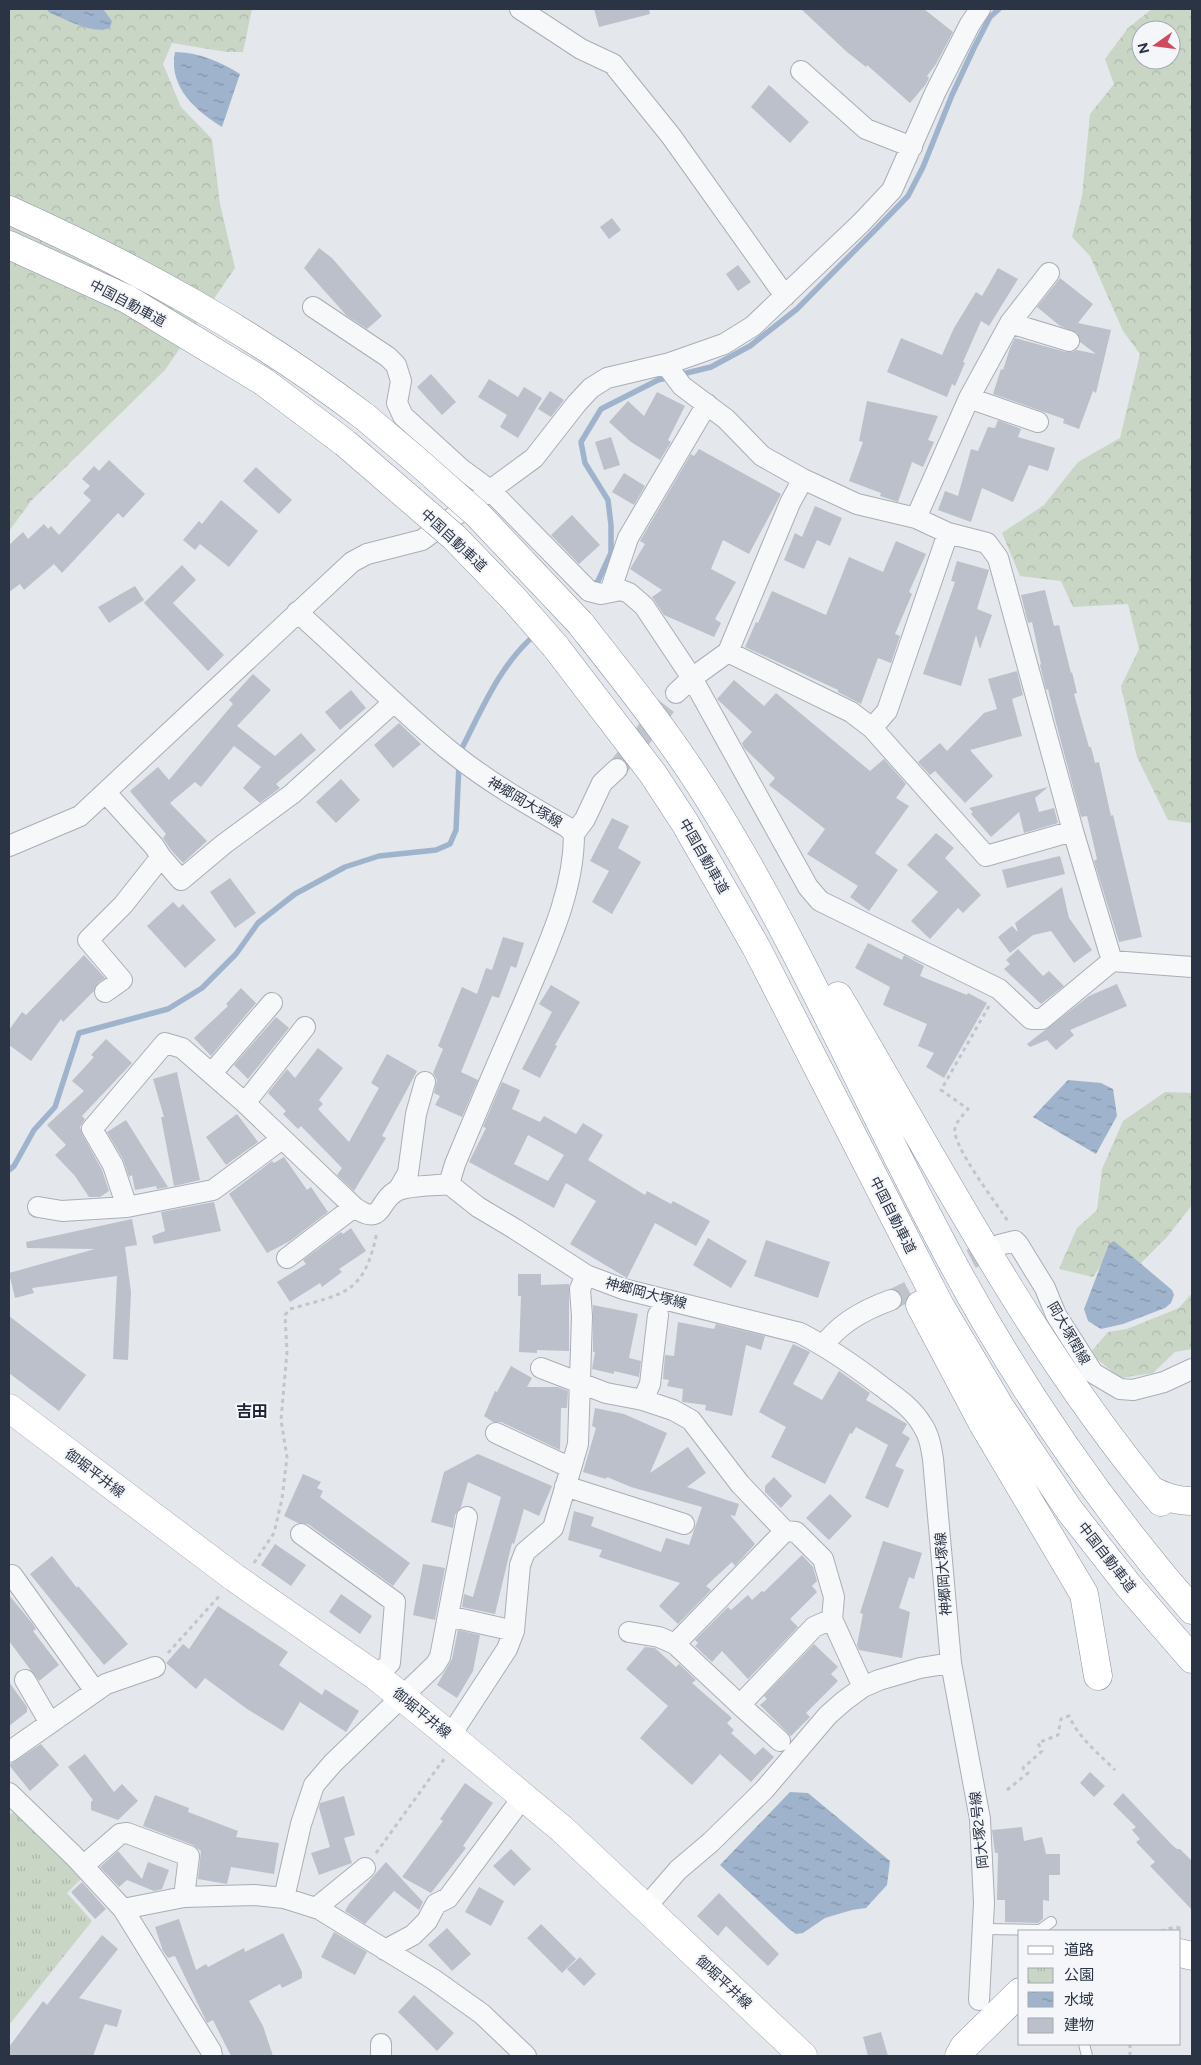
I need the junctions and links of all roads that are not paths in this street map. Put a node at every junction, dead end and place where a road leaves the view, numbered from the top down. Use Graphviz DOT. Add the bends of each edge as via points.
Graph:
graph roads {
  1 [pos="520,9"];
  2 [pos="980,9"];
  3 [pos="801,71"];
  4 [pos="912,147"];
  5 [pos="9,210"];
  6 [pos="9,245"];
  7 [pos="1049,273"];
  8 [pos="785,296"];
  9 [pos="313,307"];
  10 [pos="1010,323"];
  11 [pos="1069,342"];
  12 [pos="674,373"];
  13 [pos="969,398"];
  14 [pos="707,404"];
  15 [pos="1038,422"];
  16 [pos="803,479"];
  17 [pos="490,490"];
  18 [pos="916,518"];
  19 [pos="948,533"];
  20 [pos="610,592"];
  21 [pos="297,612"];
  22 [pos="728,652"];
  23 [pos="692,678"];
  24 [pos="676,693"];
  25 [pos="394,702"];
  26 [pos="872,728"];
  27 [pos="685,762"];
  28 [pos="617,769"];
  29 [pos="106,793"];
  30 [pos="1073,831"];
  31 [pos="574,834"];
  32 [pos="9,846"];
  33 [pos="161,857"];
  34 [pos="1112,961"];
  35 [pos="1192,967"];
  36 [pos="105,992"];
  37 [pos="272,1003"];
  38 [pos="304,1027"];
  39 [pos="212,1073"];
  40 [pos="425,1082"];
  41 [pos="833,1099"];
  42 [pos="245,1104"];
  43 [pos="282,1138"];
  44 [pos="450,1184"];
  45 [pos="398,1190"];
  46 [pos="38,1207"];
  47 [pos="127,1207"];
  48 [pos="354,1207"];
  49 [pos="1005,1243"];
  50 [pos="287,1258"];
  51 [pos="586,1275"];
  52 [pos="891,1300"];
  53 [pos="658,1315"];
  54 [pos="824,1345"];
  55 [pos="542,1368"];
  56 [pos="1192,1369"];
  57 [pos="580,1384"];
  58 [pos="643,1400"];
  59 [pos="9,1408"];
  60 [pos="496,1433"];
  61 [pos="568,1477"];
  62 [pos="1192,1501"];
  63 [pos="467,1517"];
  64 [pos="684,1524"];
  65 [pos="785,1531"];
  66 [pos="302,1534"];
  67 [pos="9,1577"];
  68 [pos="1192,1610"];
  69 [pos="448,1616"];
  70 [pos="832,1619"];
  71 [pos="514,1631"];
  72 [pos="629,1632"];
  73 [pos="675,1644"];
  74 [pos="1192,1659"];
  75 [pos="951,1663"];
  76 [pos="155,1667"];
  77 [pos="376,1676"];
  78 [pos="1098,1676"];
  79 [pos="25,1680"];
  80 [pos="863,1687"];
  81 [pos="95,1691"];
  82 [pos="401,1696"];
  83 [pos="740,1705"];
  84 [pos="50,1723"];
  85 [pos="453,1738"];
  86 [pos="780,1741"];
  87 [pos="9,1752"];
  88 [pos="9,1794"];
  89 [pos="523,1796"];
  90 [pos="83,1866"];
  91 [pos="365,1868"];
  92 [pos="184,1897"];
  93 [pos="284,1898"];
  94 [pos="646,1907"];
  95 [pos="316,1908"];
  96 [pos="123,1909"];
  97 [pos="1051,1922"];
  98 [pos="984,1929"];
  99 [pos="385,1950"];
  100 [pos="1018,1994"];
  101 [pos="979,2000"];
  102 [pos="1018,2008"];
  103 [pos="212,2056"];
  104 [pos="526,2056"];
  105 [pos="803,2056"];
  106 [pos="959,2056"];
  107 [pos="967,2056"];
  1 -- 8 [label="street" via="581,49 613,64 671,136"];
  2 -- 4 [label="street"];
  3 -- 4 [label="street" via="866,129"];
  4 -- 8 [label="street" via="892,190"];
  5 -- 27 [label="main road, bridge" via="144,275 210,312 365,417 477,514 580,623"];
  6 -- 41 [label="main road, 中国自動車道, bridge" via="127,299 264,382 345,443 454,537 513,598 555,646 653,774 685,823 756,947"];
  7 -- 10 [label="street"];
  8 -- 12 [label="street" via="753,326"];
  9 -- 17 [label="street" via="396,365 401,381 396,404 403,416 460,468"];
  10 -- 11 [label="street"];
  10 -- 13 [label="street"];
  12 -- 14 [label="street"];
  12 -- 17 [label="street" via="607,378 591,388 534,458"];
  13 -- 15 [label="street"];
  13 -- 18 [label="street"];
  14 -- 16 [label="street" via="762,456"];
  14 -- 20 [label="street" via="628,538"];
  16 -- 18 [label="street" via="857,504"];
  16 -- 22 [label="street"];
  17 -- 20 [label="street" via="589,591"];
  17 -- 21 [label="street" via="422,540 367,554 352,562"];
  18 -- 19 [label="street"];
  19 -- 26 [label="street" via="888,711"];
  19 -- 30 [label="street" via="987,543 998,558"];
  20 -- 23 [label="street" via="621,590 629,593 644,606"];
  21 -- 25 [label="street, 神郷岡大塚線"];
  21 -- 29 [label="street"];
  22 -- 23 [label="street"];
  22 -- 26 [label="street" via="851,712"];
  23 -- 24 [label="street"];
  23 -- 34 [label="street" via="808,887 820,901 999,989 1031,1019 1042,1019"];
  25 -- 31 [label="street, 神郷岡大塚線" via="488,780"];
  25 -- 33 [label="street" via="292,794 181,880"];
  26 -- 30 [label="street" via="986,856"];
  27 -- 62 [label="main road" via="766,874 1027,1318 1100,1424 1156,1496"];
  27 -- 68 [label="main road" via="779,918 933,1227 985,1321 1089,1482 1145,1556"];
  28 -- 31 [label="street" via="602,783"];
  29 -- 32 [label="street" via="80,816"];
  29 -- 33 [label="street"];
  30 -- 34 [label="street"];
  31 -- 44 [label="street, 神郷岡大塚線" via="568,888 552,936 455,1164"];
  33 -- 36 [label="street" via="123,905 88,940 122,980"];
  34 -- 35 [label="street"];
  37 -- 39 [label="street"];
  38 -- 42 [label="street"];
  39 -- 42 [label="street"];
  39 -- 47 [label="street" via="182,1048 165,1043 92,1129 113,1164"];
  40 -- 45 [label="street" via="416,1114 408,1173"];
  41 -- 74 [label="main road, 中国自動車道" via="940,1306 1000,1407 1070,1511"];
  41 -- 78 [label="main road" via="883,1234 982,1422 1084,1594"];
  42 -- 43 [label="street"];
  43 -- 47 [label="street" via="213,1190"];
  43 -- 48 [label="street"];
  44 -- 45 [label="street"];
  44 -- 51 [label="street, 神郷岡大塚線" via="478,1207"];
  45 -- 48 [label="street" via="373,1215 365,1215"];
  46 -- 47 [label="street" via="62,1211"];
  48 -- 50 [label="street"];
  49 -- 56 [label="street, 岡大塚閏線" via="1015,1241 1018,1244 1045,1288 1056,1315 1093,1373 1120,1389 1133,1390 1164,1382"];
  51 -- 54 [label="street, 神郷岡大塚線" via="623,1289 800,1332"];
  51 -- 57 [label="street" via="580,1289"];
  52 -- 54 [label="street" via="850,1320"];
  53 -- 58 [label="street" via="650,1384"];
  54 -- 75 [label="street, 神郷岡大塚線" via="905,1404 923,1425 931,1443"];
  55 -- 57 [label="street"];
  57 -- 58 [label="street"];
  57 -- 61 [label="street" via="578,1444"];
  58 -- 65 [label="street" via="691,1420 740,1484"];
  59 -- 77 [label="main road, 御堀平井線" via="235,1578"];
  60 -- 61 [label="street"];
  61 -- 64 [label="street"];
  61 -- 71 [label="street" via="553,1528 525,1552 520,1565"];
  63 -- 69 [label="street"];
  65 -- 70 [label="street" via="796,1532 824,1559 834,1597"];
  65 -- 73 [label="street"];
  66 -- 77 [label="street" via="394,1602 390,1663"];
  67 -- 81 [label="street" via="12,1575"];
  69 -- 71 [label="street"];
  69 -- 82 [label="street" via="440,1657"];
  70 -- 80 [label="street"];
  70 -- 83 [label="street" via="814,1627"];
  71 -- 85 [label="street" via="507,1649 458,1724"];
  72 -- 73 [label="street" via="659,1637"];
  73 -- 83 [label="street"];
  75 -- 80 [label="street" via="920,1668"];
  75 -- 98 [label="street, 岡大塚2号線" via="980,1819"];
  76 -- 81 [label="street"];
  77 -- 82 [label="main road, 御堀平井線"];
  79 -- 84 [label="street"];
  80 -- 94 [label="street" via="828,1715 764,1790 678,1870"];
  81 -- 84 [label="street"];
  82 -- 85 [label="main road, 御堀平井線"];
  82 -- 93 [label="street" via="314,1785 301,1824"];
  83 -- 86 [label="street"];
  84 -- 87 [label="street"];
  85 -- 89 [label="main road, 御堀平井線"];
  88 -- 90 [label="street"];
  89 -- 94 [label="main road, 御堀平井線"];
  89 -- 99 [label="street" via="448,1898 436,1904 427,1921 413,1935"];
  90 -- 92 [label="street" via="120,1834 128,1833 189,1856"];
  90 -- 96 [label="street"];
  91 -- 95 [label="street"];
  92 -- 93 [label="street" via="254,1895"];
  92 -- 96 [label="street"];
  93 -- 95 [label="street"];
  94 -- 105 [label="main road, 御堀平井線"];
  95 -- 99 [label="street"];
  96 -- 103 [label="street"];
  97 -- 98 [label="lane" via="1040,1930"];
  98 -- 101 [label="street, 岡大塚2号線"];
  99 -- 104 [label="street" via="434,1979 482,2014"];
  100 -- 106 [label="main road" via="964,2047"];
  102 -- 107 [label="main road"];
}
